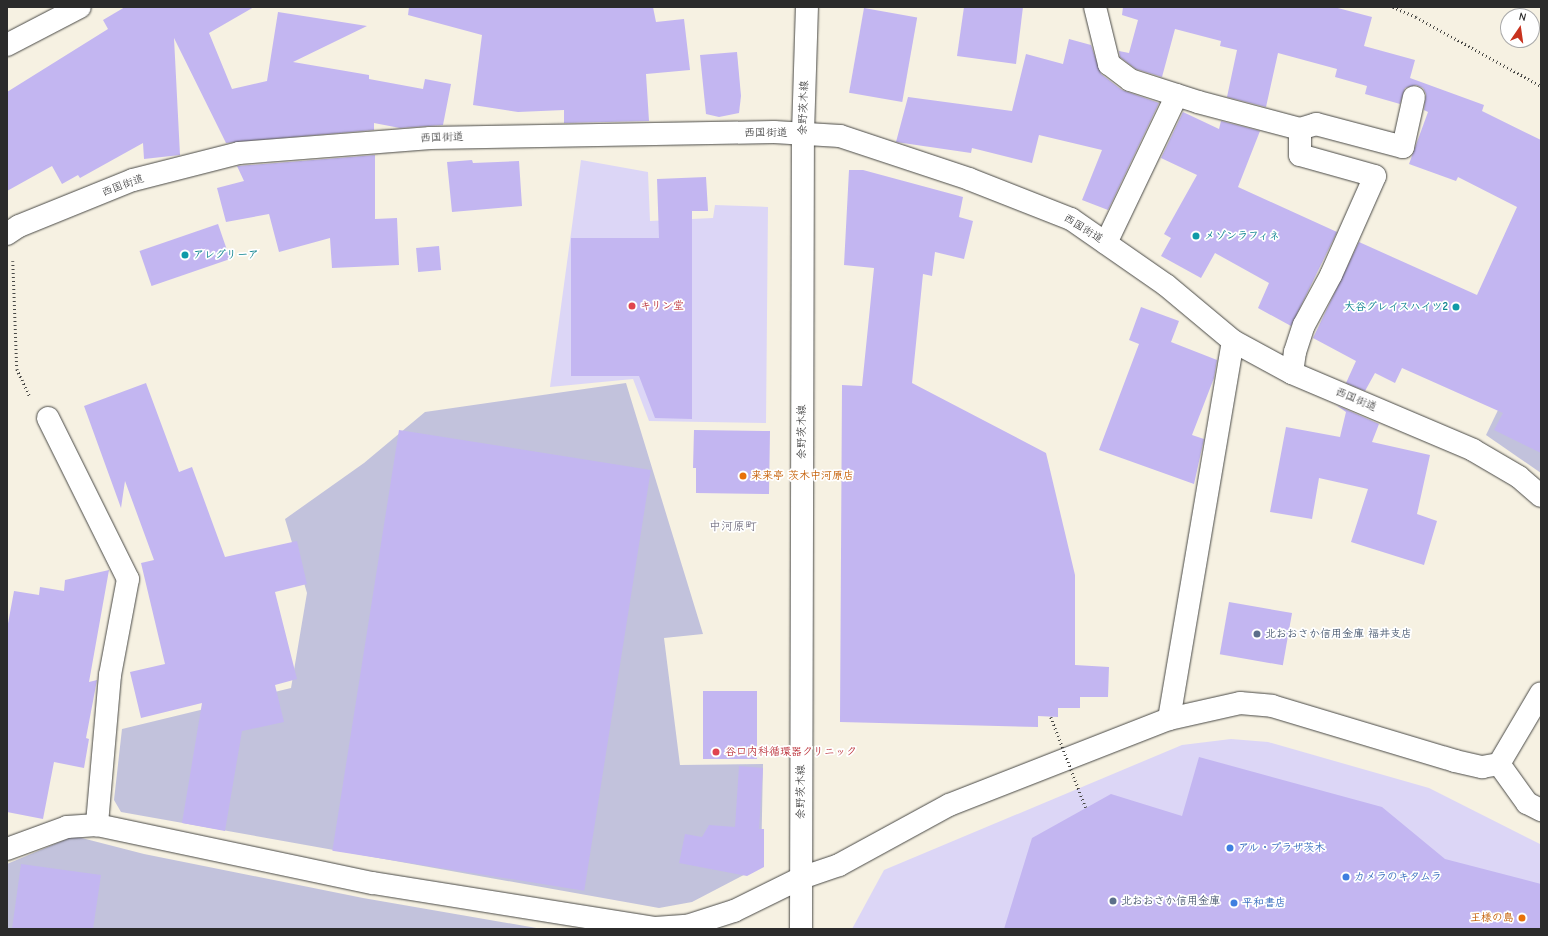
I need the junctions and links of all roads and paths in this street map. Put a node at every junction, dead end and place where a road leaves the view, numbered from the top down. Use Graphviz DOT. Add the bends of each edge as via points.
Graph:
graph roads {
  1 [pos="80,7"];
  2 [pos="807,7"];
  3 [pos="1095,7"];
  4 [pos="1392,7"];
  5 [pos="7,45"];
  6 [pos="1541,86"];
  7 [pos="1177,95"];
  8 [pos="1414,97"];
  9 [pos="1300,129"];
  10 [pos="803,133"];
  11 [pos="9,232"];
  12 [pos="1106,243"];
  13 [pos="1233,341"];
  14 [pos="1292,372"];
  15 [pos="48,418"];
  16 [pos="1541,496"];
  17 [pos="1541,693"];
  18 [pos="1051,717"];
  19 [pos="1169,719"];
  20 [pos="1499,764"];
  21 [pos="1086,808"];
  22 [pos="1541,810"];
  23 [pos="97,825"];
  24 [pos="7,849"];
  25 [pos="801,878"];
  26 [pos="801,929"];
  1 -- 5 [label="street"];
  2 -- 10 [label="street, 余野茨木線"];
  3 -- 7 [label="street" via="1109,64 1130,80"];
  4 -- 6 [label="path" via="1416,17"];
  7 -- 9 [label="street"];
  7 -- 12 [label="street"];
  8 -- 9 [label="street" via="1403,147 1316,124"];
  9 -- 14 [label="street" via="1300,155 1376,176 1331,276 1304,325 1295,352"];
  10 -- 11 [label="street, 西国街道" via="430,138 239,153 134,180"];
  10 -- 12 [label="street, 西国街道" via="840,136 969,179 1071,219"];
  10 -- 25 [label="street, 余野茨木線"];
  11 -- 15 [label="path" via="17,369 30,398"];
  12 -- 13 [label="street, 西国街道" via="1166,285"];
  13 -- 14 [label="street, 西国街道"];
  13 -- 19 [label="street"];
  14 -- 16 [label="street, 西国街道" via="1473,450 1519,477"];
  15 -- 23 [label="street" via="128,579 110,675"];
  17 -- 20 [label="street"];
  18 -- 21 [label="path, bridge"];
  19 -- 20 [label="street" via="1240,703 1272,706 1455,761 1482,767"];
  19 -- 25 [label="street" via="949,805 839,865"];
  20 -- 22 [label="street" via="1527,803"];
  23 -- 24 [label="street" via="67,827"];
  23 -- 25 [label="street" via="373,883 655,928 687,926 734,911"];
  25 -- 26 [label="street, 余野茨木線"];
}
